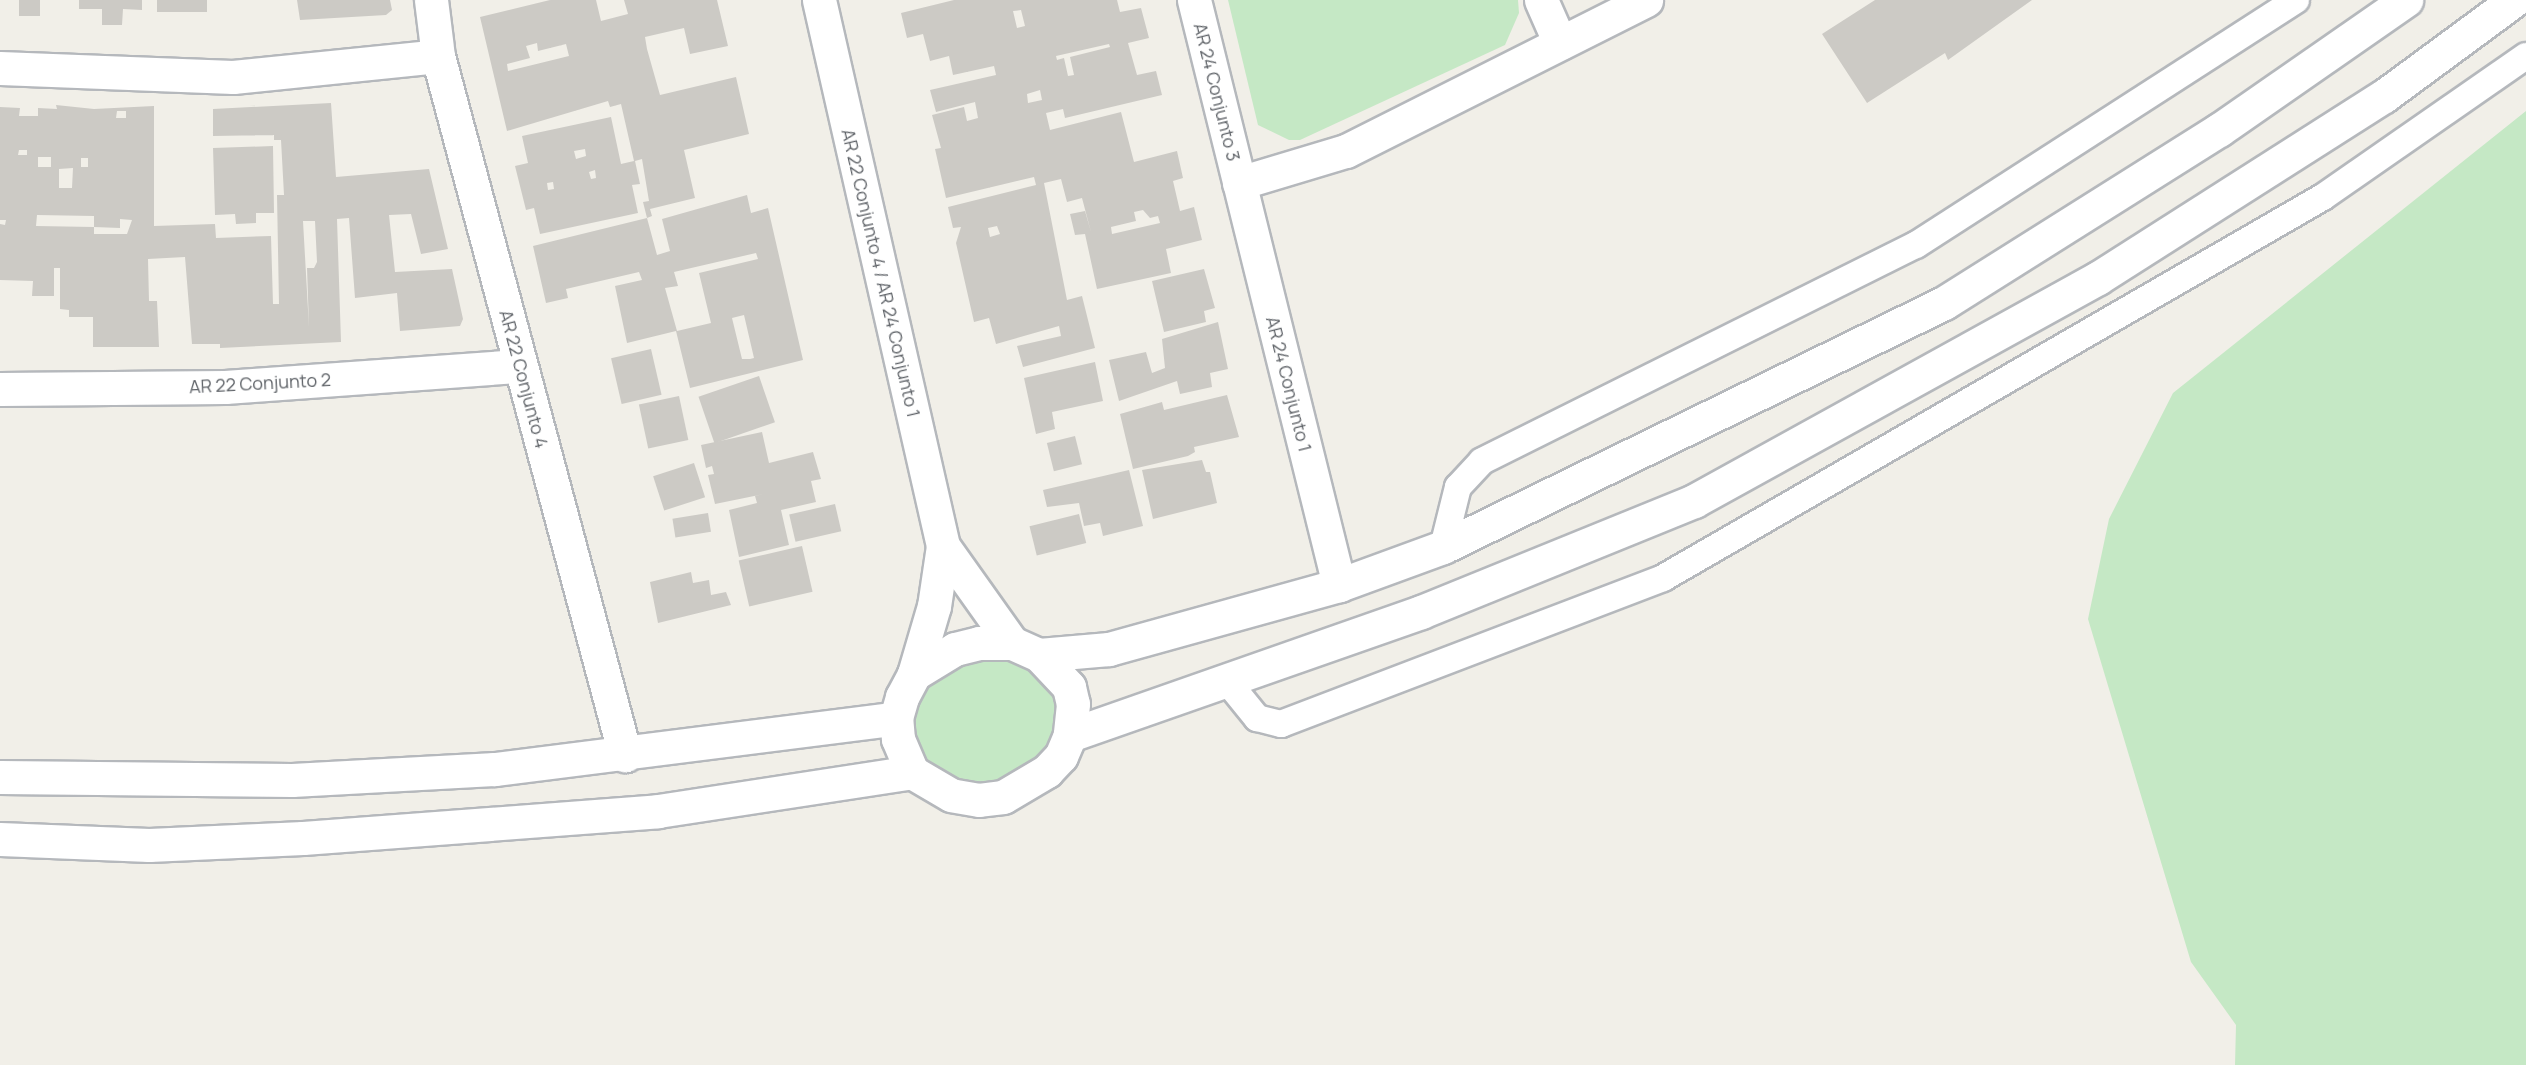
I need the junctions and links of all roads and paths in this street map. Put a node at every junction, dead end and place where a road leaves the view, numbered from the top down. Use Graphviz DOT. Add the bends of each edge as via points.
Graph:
graph roads {
  1 [pos="431,0"];
  2 [pos="819,0"];
  3 [pos="1194,0"];
  4 [pos="1541,0"];
  5 [pos="1646,0"];
  6 [pos="2296,0"];
  7 [pos="2406,0"];
  8 [pos="2514,0"];
  9 [pos="1560,43"];
  10 [pos="438,56"];
  11 [pos="2526,56"];
  12 [pos="0,68"];
  13 [pos="1239,183"];
  14 [pos="520,366"];
  15 [pos="0,389"];
  16 [pos="943,546"];
  17 [pos="1443,547"];
  18 [pos="1339,585"];
  19 [pos="1026,649"];
  20 [pos="914,674"];
  21 [pos="1227,681"];
  22 [pos="896,718"];
  23 [pos="1070,735"];
  24 [pos="626,755"];
  25 [pos="912,772"];
  26 [pos="0,777"];
  27 [pos="0,839"];
  1 -- 10 [label="street, AR 22 Conjunto 4"];
  2 -- 16 [label="street, AR 22 Conjunto 4 / AR 24 Conjunto 1"];
  3 -- 13 [label="street, AR 24 Conjunto 3"];
  4 -- 9 [label="street"];
  5 -- 9 [label="street"];
  6 -- 17 [label="lane" via="1916,245 1482,461 1458,487"];
  7 -- 17 [label="street" via="2219,130 1944,303"];
  8 -- 21 [label="street" via="2384,96 2098,278 1694,501 1421,612"];
  9 -- 13 [label="street" via="1346,151"];
  10 -- 12 [label="street" via="232,77"];
  10 -- 14 [label="street, AR 22 Conjunto 4"];
  11 -- 21 [label="lane" via="2323,197 1663,578 1281,724 1257,718"];
  13 -- 18 [label="street, AR 24 Conjunto 1"];
  14 -- 15 [label="street, AR 22 Conjunto 2" via="225,387"];
  14 -- 24 [label="street, AR 22 Conjunto 4"];
  16 -- 19 [label="street"];
  16 -- 20 [label="street" via="934,606"];
  17 -- 18 [label="street"];
  18 -- 19 [label="street" via="1109,649"];
  19 -- 20 [label="street" via="979,643 955,649"];
  19 -- 23 [label="street" via="1069,687 1073,704"];
  20 -- 22 [label="street"];
  21 -- 23 [label="street"];
  22 -- 24 [label="street"];
  22 -- 25 [label="street" via="898,739"];
  23 -- 25 [label="street" via="1061,756 1047,771 1003,797 979,800 951,795"];
  24 -- 26 [label="street" via="495,769 292,780"];
  25 -- 27 [label="street" via="658,812 149,845"];
}
